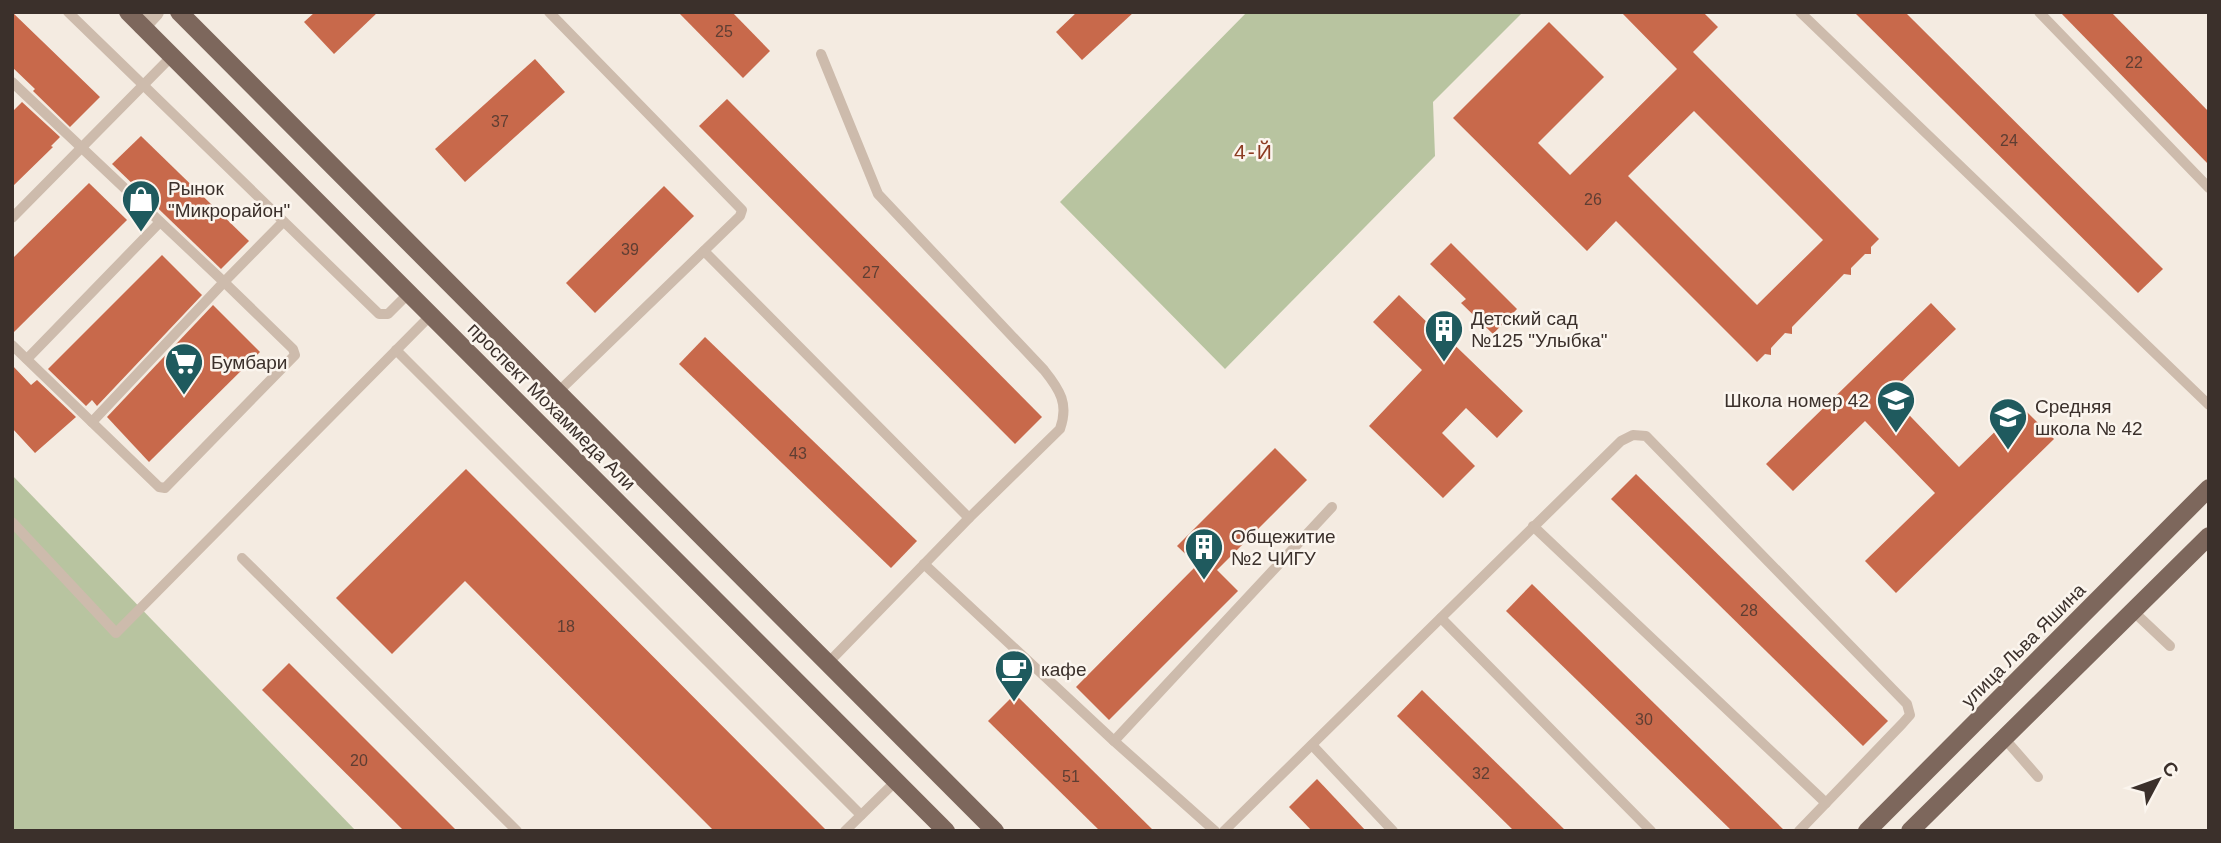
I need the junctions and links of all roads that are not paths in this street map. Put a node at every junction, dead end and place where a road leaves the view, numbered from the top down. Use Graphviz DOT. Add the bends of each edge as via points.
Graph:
graph roads {
  1 [pos="68,12"];
  2 [pos="128,12"];
  3 [pos="155,12"];
  4 [pos="178,12"];
  5 [pos="549,12"];
  6 [pos="1800,12"];
  7 [pos="2039,12"];
  8 [pos="142,26"];
  9 [pos="821,54"];
  10 [pos="172,56"];
  11 [pos="12,82"];
  12 [pos="143,86"];
  13 [pos="82,148"];
  14 [pos="2209,188"];
  15 [pos="12,218"];
  16 [pos="160,222"];
  17 [pos="283,222"];
  18 [pos="704,251"];
  19 [pos="224,282"];
  20 [pos="410,293"];
  21 [pos="431,315"];
  22 [pos="12,345"];
  23 [pos="396,350"];
  24 [pos="27,359"];
  25 [pos="559,391"];
  26 [pos="2209,405"];
  27 [pos="92,422"];
  28 [pos="2209,488"];
  29 [pos="1332,507"];
  30 [pos="970,518"];
  31 [pos="12,522"];
  32 [pos="1533,526"];
  33 [pos="2209,536"];
  34 [pos="242,558"];
  35 [pos="925,564"];
  36 [pos="2134,612"];
  37 [pos="1441,618"];
  38 [pos="2170,646"];
  39 [pos="828,663"];
  40 [pos="2004,738"];
  41 [pos="1114,741"];
  42 [pos="1312,745"];
  43 [pos="2038,777"];
  44 [pos="896,780"];
  45 [pos="1826,803"];
  46 [pos="861,815"];
  47 [pos="517,831"];
  48 [pos="845,831"];
  49 [pos="946,831"];
  50 [pos="995,831"];
  51 [pos="1214,831"];
  52 [pos="1224,831"];
  53 [pos="1392,831"];
  54 [pos="1651,831"];
  55 [pos="1799,831"];
  56 [pos="1867,831"];
  57 [pos="1910,831"];
  1 -- 12 [label="lane"];
  2 -- 8 [label="main road, проспект Мохаммеда Али"];
  3 -- 8 [label="street"];
  4 -- 25 [label="main road, проспект Мохаммеда Али"];
  5 -- 18 [label="lane" via="740,207 740,216"];
  6 -- 26 [label="lane"];
  7 -- 14 [label="lane"];
  8 -- 10 [label="main road, проспект Мохаммеда Али"];
  9 -- 30 [label="lane" via="878,194 1044,370 1064,401 1060,429"];
  10 -- 12 [label="lane"];
  10 -- 20 [label="main road, проспект Мохаммеда Али"];
  11 -- 13 [label="lane"];
  12 -- 13 [label="lane"];
  12 -- 17 [label="lane"];
  13 -- 15 [label="lane"];
  13 -- 16 [label="lane"];
  16 -- 19 [label="lane"];
  16 -- 24 [label="lane"];
  17 -- 19 [label="lane"];
  17 -- 20 [label="lane" via="379,314 388,314"];
  18 -- 25 [label="lane"];
  18 -- 30 [label="lane"];
  19 -- 27 [label="lane"];
  19 -- 27 [label="lane" via="293,349 294,358 165,488"];
  20 -- 21 [label="main road, проспект Мохаммеда Али"];
  21 -- 23 [label="lane"];
  21 -- 44 [label="main road, проспект Мохаммеда Али"];
  22 -- 24 [label="lane"];
  23 -- 31 [label="lane" via="116,634"];
  23 -- 46 [label="lane"];
  24 -- 27 [label="lane"];
  25 -- 39 [label="main road, проспект Мохаммеда Али"];
  28 -- 56 [label="main road, улица Льва Яшина"];
  29 -- 41 [label="lane"];
  30 -- 35 [label="lane"];
  32 -- 37 [label="lane"];
  32 -- 45 [label="lane"];
  32 -- 45 [label="lane" via="1621,441 1633,435 1646,436 1908,704 1910,715"];
  33 -- 36 [label="main road"];
  34 -- 47 [label="lane"];
  35 -- 39 [label="lane"];
  35 -- 41 [label="lane"];
  36 -- 38 [label="lane"];
  36 -- 40 [label="main road"];
  37 -- 42 [label="lane"];
  37 -- 54 [label="lane"];
  39 -- 50 [label="main road, проспект Мохаммеда Али"];
  40 -- 43 [label="lane"];
  40 -- 57 [label="main road"];
  41 -- 51 [label="lane"];
  42 -- 52 [label="lane"];
  42 -- 53 [label="lane"];
  44 -- 46 [label="lane"];
  44 -- 49 [label="main road, проспект Мохаммеда Али"];
  45 -- 55 [label="lane"];
  46 -- 48 [label="lane"];
}
